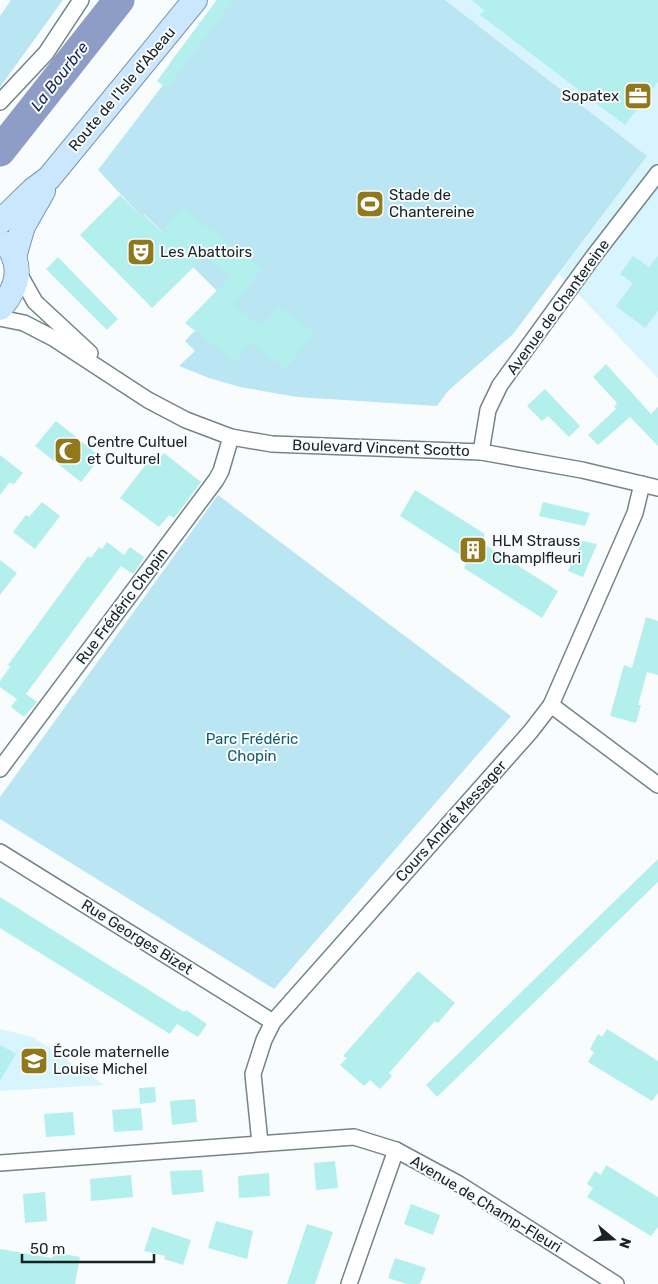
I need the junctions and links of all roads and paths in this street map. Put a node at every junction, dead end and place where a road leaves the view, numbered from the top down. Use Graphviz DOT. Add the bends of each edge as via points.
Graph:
graph roads {
  1 [pos="81,0"];
  2 [pos="196,0"];
  3 [pos="0,102"];
  4 [pos="658,173"];
  5 [pos="49,178"];
  6 [pos="0,222"];
  7 [pos="0,237"];
  8 [pos="15,263"];
  9 [pos="0,308"];
  10 [pos="0,318"];
  11 [pos="116,379"];
  12 [pos="231,437"];
  13 [pos="481,452"];
  14 [pos="642,484"];
  15 [pos="658,488"];
  16 [pos="551,705"];
  17 [pos="0,769"];
  18 [pos="658,786"];
  19 [pos="0,852"];
  20 [pos="273,1022"];
  21 [pos="260,1143"];
  22 [pos="396,1150"];
  23 [pos="0,1163"];
  24 [pos="349,1284"];
  25 [pos="616,1284"];
  1 -- 3 [label="street" via="46,52"];
  2 -- 5 [label="main road, Route de l'Isle d'Abeau"];
  4 -- 13 [label="street, Avenue de Chantereine" via="500,384 488,410"];
  5 -- 6 [label="main road, Route de l'Isle d'Abeau"];
  5 -- 8 [label="main road, Route de l'Isle d'Abeau" via="24,226"];
  7 -- 8 [label="main road"];
  8 -- 9 [label="main road, Route de l'Isle d'Abeau" via="16,283"];
  8 -- 11 [label="street, Boulevard Vincent Scotto" via="35,302"];
  10 -- 11 [label="street, Boulevard Vincent Scotto" via="24,323 53,338"];
  11 -- 12 [label="street, Boulevard Vincent Scotto" via="186,420"];
  12 -- 13 [label="street, Boulevard Vincent Scotto" via="272,444"];
  12 -- 17 [label="street, Rue Frédéric Chopin" via="216,480"];
  13 -- 14 [label="street, Boulevard Vincent Scotto"];
  14 -- 15 [label="street, Boulevard Vincent Scotto"];
  14 -- 16 [label="street, Cours André Messager" via="635,513"];
  16 -- 18 [label="street"];
  16 -- 20 [label="street, Cours André Messager" via="532,731"];
  19 -- 20 [label="street, Rue Georges Bizet"];
  20 -- 21 [label="street, Cours André Messager" via="254,1074"];
  21 -- 22 [label="street, Avenue de Champ-Fleuri" via="354,1137"];
  21 -- 23 [label="street, Avenue de Champ-Fleuri"];
  22 -- 24 [label="street"];
  22 -- 25 [label="street, Avenue de Champ-Fleuri" via="459,1184"];
}
